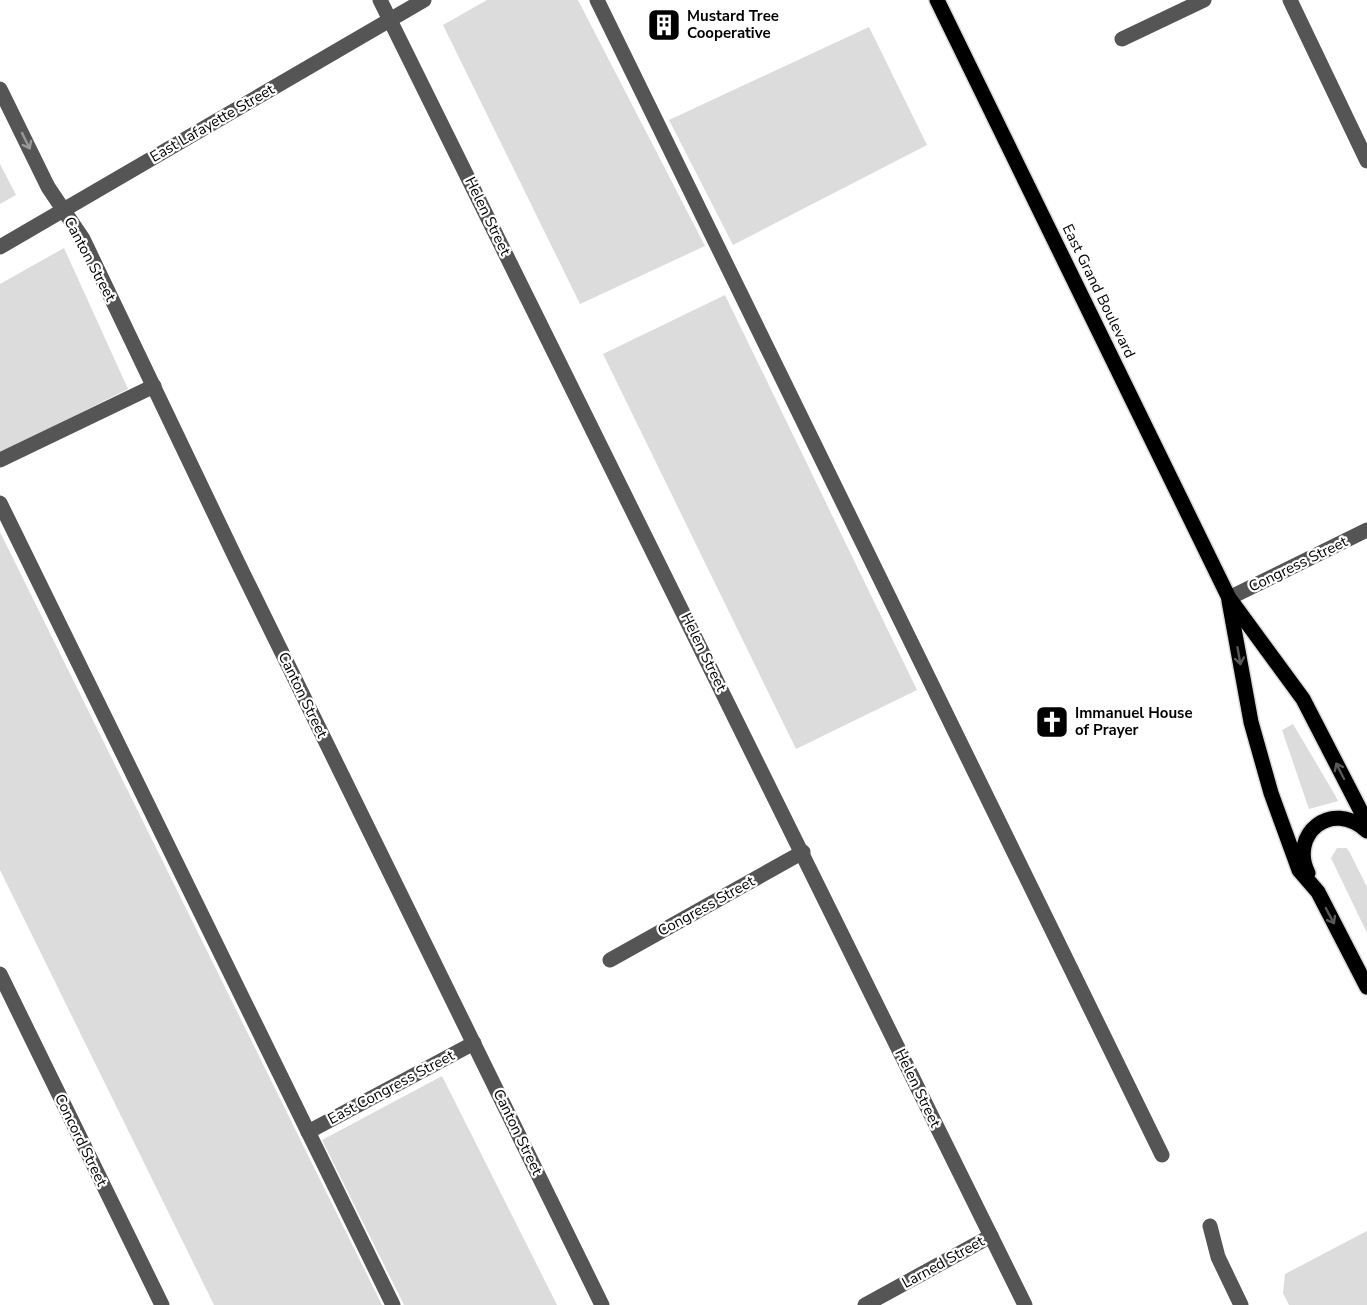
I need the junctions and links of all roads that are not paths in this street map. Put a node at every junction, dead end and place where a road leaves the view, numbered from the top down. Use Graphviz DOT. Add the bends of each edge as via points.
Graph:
graph roads {
  1 [pos="380,0"];
  2 [pos="424,0"];
  3 [pos="597,0"];
  4 [pos="937,0"];
  5 [pos="1204,0"];
  6 [pos="1290,0"];
  7 [pos="391,19"];
  8 [pos="1122,39"];
  9 [pos="0,89"];
  10 [pos="1367,161"];
  11 [pos="64,210"];
  12 [pos="0,247"];
  13 [pos="154,386"];
  14 [pos="0,460"];
  15 [pos="0,503"];
  16 [pos="1367,530"];
  17 [pos="1229,598"];
  18 [pos="1367,823"];
  19 [pos="1367,831"];
  20 [pos="803,852"];
  21 [pos="1318,892"];
  22 [pos="610,960"];
  23 [pos="0,974"];
  24 [pos="1367,987"];
  25 [pos="474,1043"];
  26 [pos="308,1132"];
  27 [pos="1162,1155"];
  28 [pos="1210,1226"];
  29 [pos="991,1236"];
  30 [pos="162,1305"];
  31 [pos="393,1305"];
  32 [pos="602,1305"];
  33 [pos="865,1305"];
  34 [pos="1025,1305"];
  35 [pos="1241,1305"];
  1 -- 7 [label="street, Helen Street"];
  2 -- 7 [label="street, East Lafayette Street"];
  3 -- 27 [label="street"];
  4 -- 17 [label="main road, East Grand Boulevard"];
  5 -- 8 [label="street"];
  6 -- 10 [label="street"];
  7 -- 11 [label="street, East Lafayette Street"];
  7 -- 20 [label="street, Helen Street"];
  9 -- 11 [label="street, Canton Street, one-way" via="48,187"];
  11 -- 12 [label="street, East Lafayette Street"];
  11 -- 13 [label="street, Canton Street" via="83,239"];
  13 -- 14 [label="street"];
  13 -- 25 [label="street, Canton Street"];
  15 -- 26 [label="street"];
  16 -- 17 [label="street, Congress Street"];
  18 -- 17 [label="main road, East Grand Boulevard, one-way" via="1303,699"];
  17 -- 21 [label="main road, East Grand Boulevard, one-way" via="1251,722 1268,785 1299,870"];
  19 -- 21 [label="main road" via="1341,819 1321,821 1314,826 1304,856"];
  20 -- 22 [label="street, Congress Street"];
  20 -- 29 [label="street, Helen Street"];
  21 -- 24 [label="main road, East Grand Boulevard, one-way"];
  23 -- 30 [label="street, Concord Street"];
  25 -- 26 [label="street, East Congress Street"];
  25 -- 32 [label="street, Canton Street"];
  26 -- 31 [label="street"];
  28 -- 35 [label="street" via="1218,1257"];
  29 -- 33 [label="street, Larned Street"];
  29 -- 34 [label="street, Helen Street"];
}
